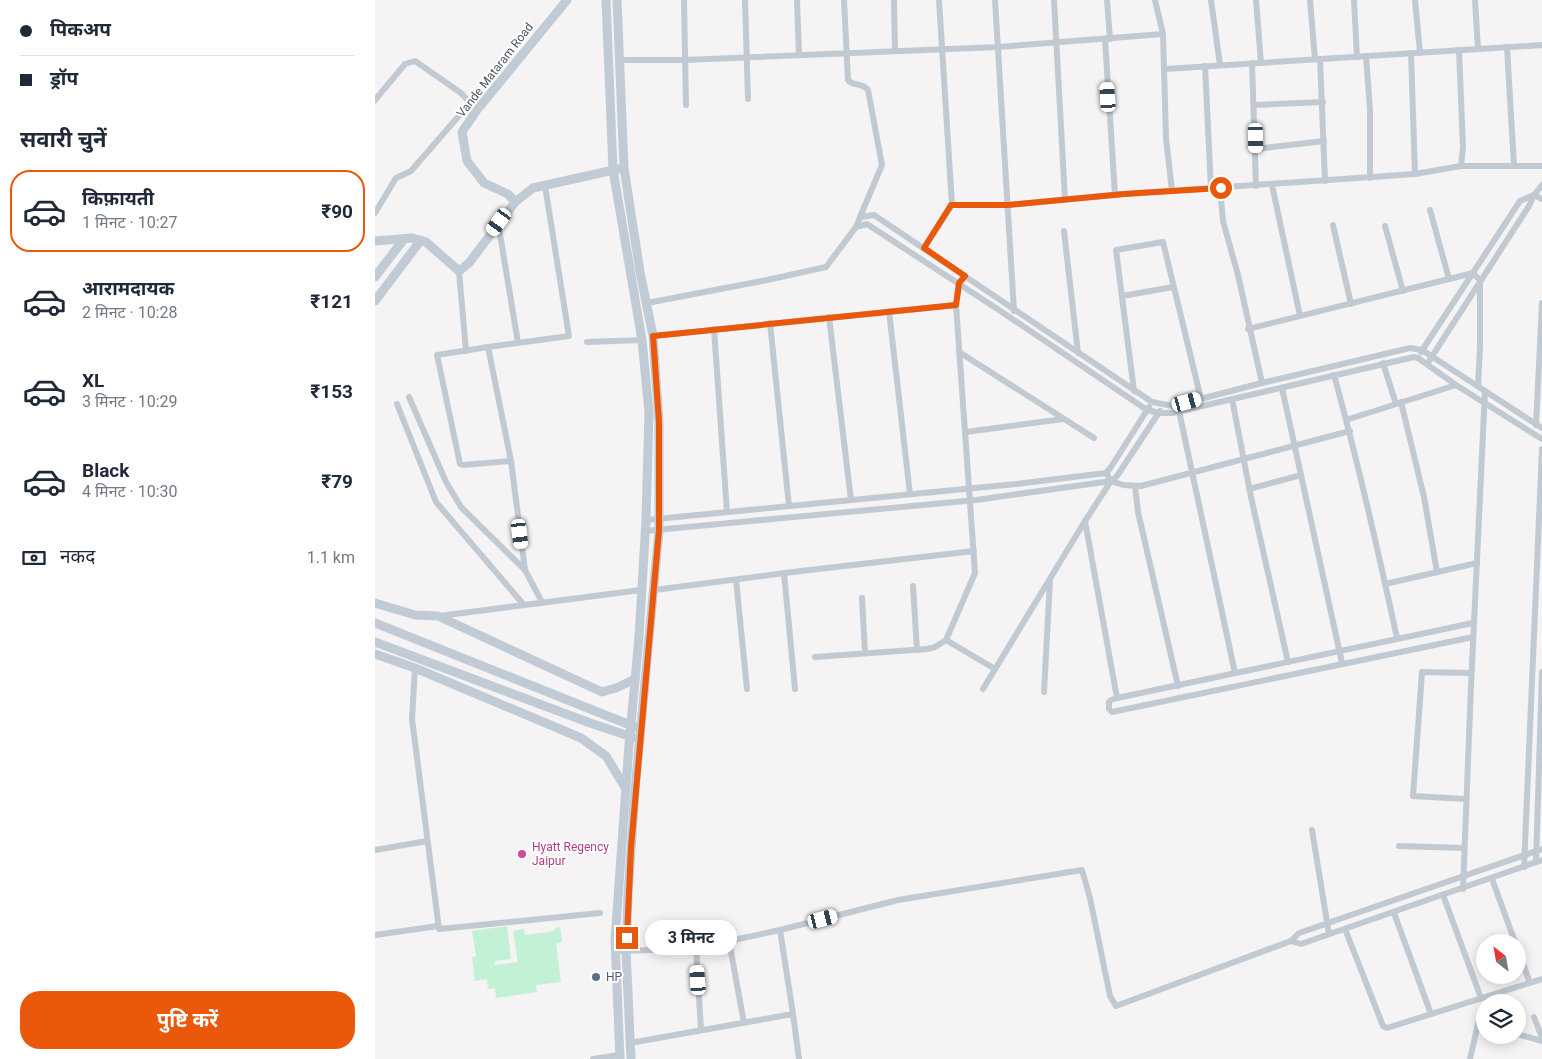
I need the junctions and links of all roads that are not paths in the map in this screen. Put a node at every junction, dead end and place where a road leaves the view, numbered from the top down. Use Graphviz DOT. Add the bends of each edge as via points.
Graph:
graph roads {
  1 [pos="567,0"];
  2 [pos="606,0"];
  3 [pos="617,0"];
  4 [pos="684,0"];
  5 [pos="745,0"];
  6 [pos="797,0"];
  7 [pos="844,0"];
  8 [pos="894,0"];
  9 [pos="939,0"];
  10 [pos="995,0"];
  11 [pos="1054,0"];
  12 [pos="1107,0"];
  13 [pos="1155,0"];
  14 [pos="1211,0"];
  15 [pos="1256,0"];
  16 [pos="1310,0"];
  17 [pos="1354,0"];
  18 [pos="1415,0"];
  19 [pos="1475,0"];
  20 [pos="1163,34"];
  21 [pos="1107,39"];
  22 [pos="1056,42"];
  23 [pos="1542,45"];
  24 [pos="998,47"];
  25 [pos="1507,47"];
  26 [pos="943,49"];
  27 [pos="1477,49"];
  28 [pos="1459,50"];
  29 [pos="895,51"];
  30 [pos="845,53"];
  31 [pos="1411,53"];
  32 [pos="1419,53"];
  33 [pos="799,55"];
  34 [pos="1366,56"];
  35 [pos="746,57"];
  36 [pos="1357,57"];
  37 [pos="1317,59"];
  38 [pos="619,60"];
  39 [pos="685,60"];
  40 [pos="1253,63"];
  41 [pos="1261,63"];
  42 [pos="1219,65"];
  43 [pos="1205,66"];
  44 [pos="1165,69"];
  45 [pos="748,99"];
  46 [pos="375,100"];
  47 [pos="1323,102"];
  48 [pos="470,103"];
  49 [pos="686,105"];
  50 [pos="1255,105"];
  51 [pos="477,110"];
  52 [pos="1324,141"];
  53 [pos="1256,149"];
  54 [pos="1461,166"];
  55 [pos="1514,166"];
  56 [pos="1542,166"];
  57 [pos="624,168"];
  58 [pos="613,170"];
  59 [pos="1415,174"];
  60 [pos="1370,178"];
  61 [pos="1325,181"];
  62 [pos="1271,185"];
  63 [pos="1542,185"];
  64 [pos="545,186"];
  65 [pos="1256,186"];
  66 [pos="1221,188"];
  67 [pos="1211,189"];
  68 [pos="1172,191"];
  69 [pos="1115,195"];
  70 [pos="1534,195"];
  71 [pos="1065,199"];
  72 [pos="1542,199"];
  73 [pos="515,202"];
  74 [pos="951,205"];
  75 [pos="1008,205"];
  76 [pos="1430,210"];
  77 [pos="375,213"];
  78 [pos="860,217"];
  79 [pos="499,222"];
  80 [pos="1333,225"];
  81 [pos="1385,226"];
  82 [pos="856,227"];
  83 [pos="1064,231"];
  84 [pos="404,239"];
  85 [pos="421,240"];
  86 [pos="376,242"];
  87 [pos="924,248"];
  88 [pos="459,270"];
  89 [pos="1473,273"];
  90 [pos="965,276"];
  91 [pos="375,277"];
  92 [pos="1449,279"];
  93 [pos="1480,280"];
  94 [pos="959,283"];
  95 [pos="1173,286"];
  96 [pos="1403,291"];
  97 [pos="1122,296"];
  98 [pos="375,301"];
  99 [pos="647,303"];
  100 [pos="1542,303"];
  101 [pos="1351,304"];
  102 [pos="956,305"];
  103 [pos="1014,309"];
  104 [pos="889,311"];
  105 [pos="1300,316"];
  106 [pos="829,317"];
  107 [pos="1013,319"];
  108 [pos="770,323"];
  109 [pos="714,329"];
  110 [pos="1248,329"];
  111 [pos="653,336"];
  112 [pos="642,340"];
  113 [pos="587,342"];
  114 [pos="518,343"];
  115 [pos="488,347"];
  116 [pos="1422,350"];
  117 [pos="466,351"];
  118 [pos="959,352"];
  119 [pos="1078,353"];
  120 [pos="1431,357"];
  121 [pos="1418,358"];
  122 [pos="1383,363"];
  123 [pos="1427,364"];
  124 [pos="1334,375"];
  125 [pos="1262,383"];
  126 [pos="1457,385"];
  127 [pos="1478,386"];
  128 [pos="1281,388"];
  129 [pos="1134,391"];
  130 [pos="1485,391"];
  131 [pos="409,397"];
  132 [pos="1201,399"];
  133 [pos="1232,399"];
  134 [pos="1152,402"];
  135 [pos="1484,402"];
  136 [pos="1399,403"];
  137 [pos="397,404"];
  138 [pos="1163,406"];
  139 [pos="1147,410"];
  140 [pos="1179,411"];
  141 [pos="1159,413"];
  142 [pos="1063,419"];
  143 [pos="1347,420"];
  144 [pos="1539,427"];
  145 [pos="1349,431"];
  146 [pos="966,432"];
  147 [pos="1094,438"];
  148 [pos="1542,439"];
  149 [pos="1294,446"];
  150 [pos="1542,449"];
  151 [pos="1243,459"];
  152 [pos="511,461"];
  153 [pos="1192,472"];
  154 [pos="1106,473"];
  155 [pos="1301,475"];
  156 [pos="1111,481"];
  157 [pos="1135,486"];
  158 [pos="970,488"];
  159 [pos="1249,489"];
  160 [pos="910,494"];
  161 [pos="851,500"];
  162 [pos="971,500"];
  163 [pos="789,506"];
  164 [pos="727,512"];
  165 [pos="659,518"];
  166 [pos="646,520"];
  167 [pos="1085,521"];
  168 [pos="659,530"];
  169 [pos="645,531"];
  170 [pos="974,551"];
  171 [pos="1477,563"];
  172 [pos="525,570"];
  173 [pos="1437,572"];
  174 [pos="784,573"];
  175 [pos="1050,578"];
  176 [pos="736,580"];
  177 [pos="1385,584"];
  178 [pos="913,586"];
  179 [pos="641,590"];
  180 [pos="654,590"];
  181 [pos="861,598"];
  182 [pos="542,602"];
  183 [pos="375,603"];
  184 [pos="524,605"];
  185 [pos="438,616"];
  186 [pos="375,623"];
  187 [pos="1473,623"];
  188 [pos="1473,637"];
  189 [pos="1397,638"];
  190 [pos="946,640"];
  191 [pos="375,642"];
  192 [pos="917,650"];
  193 [pos="1340,651"];
  194 [pos="865,653"];
  195 [pos="375,654"];
  196 [pos="815,657"];
  197 [pos="1288,662"];
  198 [pos="1342,663"];
  199 [pos="415,668"];
  200 [pos="995,669"];
  201 [pos="1542,672"];
  202 [pos="1235,673"];
  203 [pos="1471,673"];
  204 [pos="635,679"];
  205 [pos="1178,686"];
  206 [pos="747,689"];
  207 [pos="795,689"];
  208 [pos="983,689"];
  209 [pos="1045,692"];
  210 [pos="1542,697"];
  211 [pos="1117,698"];
  212 [pos="631,725"];
  213 [pos="641,730"];
  214 [pos="630,736"];
  215 [pos="640,740"];
  216 [pos="628,761"];
  217 [pos="638,762"];
  218 [pos="626,789"];
  219 [pos="1466,799"];
  220 [pos="1312,830"];
  221 [pos="427,841"];
  222 [pos="1399,846"];
  223 [pos="1464,848"];
  224 [pos="375,850"];
  225 [pos="1539,850"];
  226 [pos="1524,856"];
  227 [pos="1539,861"];
  228 [pos="1524,867"];
  229 [pos="1463,877"];
  230 [pos="1492,878"];
  231 [pos="1463,888"];
  232 [pos="1443,895"];
  233 [pos="600,913"];
  234 [pos="1394,913"];
  235 [pos="1327,924"];
  236 [pos="438,926"];
  237 [pos="1345,929"];
  238 [pos="780,930"];
  239 [pos="1329,934"];
  240 [pos="1512,934"];
  241 [pos="375,935"];
  242 [pos="729,941"];
  243 [pos="1291,941"];
  244 [pos="696,947"];
  245 [pos="626,950"];
  246 [pos="615,951"];
  247 [pos="1526,972"];
  248 [pos="1542,979"];
  249 [pos="1530,982"];
  250 [pos="1484,994"];
  251 [pos="1499,994"];
  252 [pos="1476,1002"];
  253 [pos="793,1014"];
  254 [pos="1431,1014"];
  255 [pos="1534,1017"];
  256 [pos="744,1023"];
  257 [pos="701,1030"];
  258 [pos="1476,1033"];
  259 [pos="1526,1036"];
  260 [pos="1542,1039"];
  261 [pos="630,1043"];
  262 [pos="619,1057"];
  263 [pos="593,1059"];
  264 [pos="631,1059"];
  265 [pos="799,1059"];
  266 [pos="1470,1059"];
  1 -- 51 [label="main road, Vande Mataram Road"];
  2 -- 58 [label="main road"];
  3 -- 38 [label="main road"];
  4 -- 39 [label="street"];
  5 -- 35 [label="street"];
  6 -- 33 [label="street"];
  7 -- 30 [label="street"];
  8 -- 29 [label="street"];
  9 -- 26 [label="street"];
  10 -- 24 [label="street"];
  11 -- 22 [label="street"];
  12 -- 21 [label="street"];
  13 -- 20 [label="street"];
  14 -- 42 [label="street"];
  15 -- 41 [label="street"];
  16 -- 37 [label="street"];
  17 -- 36 [label="street"];
  18 -- 32 [label="street"];
  19 -- 27 [label="street"];
  20 -- 21 [label="street"];
  20 -- 44 [label="street"];
  21 -- 22 [label="street"];
  21 -- 69 [label="street"];
  22 -- 24 [label="street"];
  22 -- 71 [label="street"];
  23 -- 25 [label="street"];
  24 -- 26 [label="street"];
  24 -- 75 [label="street"];
  25 -- 27 [label="street"];
  25 -- 55 [label="street"];
  26 -- 29 [label="street"];
  26 -- 74 [label="street"];
  27 -- 28 [label="street"];
  28 -- 32 [label="street"];
  28 -- 54 [label="street"];
  29 -- 30 [label="street"];
  30 -- 33 [label="street"];
  30 -- 78 [label="street" via="848,80 852,84 862,84 868,90 882,159 881,172"];
  31 -- 32 [label="street"];
  31 -- 34 [label="street"];
  31 -- 59 [label="street"];
  33 -- 35 [label="street"];
  34 -- 36 [label="street"];
  34 -- 60 [label="street"];
  35 -- 39 [label="street"];
  35 -- 45 [label="street"];
  36 -- 37 [label="street"];
  37 -- 41 [label="street"];
  37 -- 47 [label="street"];
  38 -- 39 [label="street"];
  38 -- 57 [label="main road"];
  39 -- 49 [label="street"];
  40 -- 41 [label="street"];
  40 -- 42 [label="street"];
  40 -- 50 [label="street"];
  42 -- 43 [label="street"];
  43 -- 44 [label="street"];
  43 -- 67 [label="street"];
  44 -- 68 [label="street" via="1166,138"];
  46 -- 48 [label="street" via="405,64 415,61"];
  47 -- 50 [label="street"];
  47 -- 52 [label="street"];
  48 -- 51 [label="street"];
  48 -- 77 [label="street" via="411,171 396,178"];
  50 -- 53 [label="street"];
  51 -- 73 [label="main road, Vande Mataram Road" via="463,132 467,161 484,183 507,194"];
  52 -- 53 [label="street"];
  52 -- 61 [label="street"];
  53 -- 65 [label="street"];
  54 -- 55 [label="street"];
  54 -- 59 [label="street"];
  55 -- 56 [label="street"];
  57 -- 58 [label="main road"];
  57 -- 99 [label="main road"];
  58 -- 64 [label="main road"];
  58 -- 112 [label="main road"];
  59 -- 60 [label="street"];
  60 -- 61 [label="street"];
  61 -- 62 [label="street"];
  62 -- 65 [label="street"];
  62 -- 105 [label="street"];
  63 -- 70 [label="street"];
  64 -- 73 [label="main road" via="533,188"];
  64 -- 114 [label="street" via="569,336"];
  65 -- 66 [label="street"];
  66 -- 67 [label="street"];
  66 -- 110 [label="street" via="1223,221"];
  67 -- 68 [label="street"];
  68 -- 69 [label="street"];
  69 -- 71 [label="street"];
  70 -- 72 [label="street"];
  70 -- 89 [label="street" via="1520,201"];
  70 -- 93 [label="street"];
  71 -- 75 [label="street"];
  73 -- 79 [label="main road"];
  74 -- 75 [label="street"];
  74 -- 87 [label="street"];
  75 -- 103 [label="street"];
  76 -- 92 [label="street"];
  78 -- 82 [label="street"];
  78 -- 87 [label="street" via="874,215"];
  79 -- 88 [label="main road" via="469,263"];
  79 -- 114 [label="street"];
  80 -- 101 [label="street"];
  81 -- 96 [label="street"];
  82 -- 94 [label="street" via="867,224"];
  82 -- 99 [label="street" via="826,267"];
  83 -- 119 [label="street"];
  84 -- 85 [label="main road"];
  84 -- 86 [label="main road"];
  84 -- 91 [label="main road"];
  85 -- 88 [label="main road"];
  85 -- 98 [label="main road"];
  87 -- 90 [label="street"];
  88 -- 117 [label="street"];
  89 -- 92 [label="street"];
  89 -- 93 [label="street"];
  89 -- 116 [label="street"];
  90 -- 94 [label="street"];
  90 -- 103 [label="street"];
  92 -- 96 [label="street"];
  93 -- 120 [label="street"];
  93 -- 127 [label="street"];
  94 -- 102 [label="street"];
  94 -- 107 [label="street"];
  95 -- 97 [label="street"];
  95 -- 97 [label="street" via="1163,242 1116,250"];
  95 -- 132 [label="street"];
  96 -- 101 [label="street"];
  97 -- 129 [label="street"];
  99 -- 111 [label="main road"];
  100 -- 144 [label="street"];
  101 -- 105 [label="street"];
  102 -- 104 [label="street"];
  102 -- 118 [label="street"];
  103 -- 107 [label="street"];
  103 -- 119 [label="street"];
  104 -- 106 [label="street"];
  104 -- 160 [label="street"];
  105 -- 110 [label="street"];
  106 -- 108 [label="street"];
  106 -- 161 [label="street"];
  107 -- 139 [label="street"];
  108 -- 109 [label="street"];
  108 -- 163 [label="street"];
  109 -- 111 [label="street"];
  109 -- 164 [label="street"];
  110 -- 125 [label="street"];
  111 -- 165 [label="main road" via="659,422"];
  112 -- 113 [label="street"];
  112 -- 166 [label="main road" via="649,412"];
  114 -- 115 [label="street"];
  115 -- 117 [label="street"];
  115 -- 152 [label="street"];
  116 -- 120 [label="street"];
  116 -- 121 [label="street"];
  116 -- 125 [label="street" via="1410,348"];
  117 -- 152 [label="street" via="437,355 460,464"];
  118 -- 142 [label="street"];
  118 -- 146 [label="street"];
  119 -- 129 [label="street"];
  120 -- 123 [label="street"];
  120 -- 127 [label="street"];
  121 -- 122 [label="street"];
  121 -- 123 [label="street"];
  122 -- 124 [label="street"];
  122 -- 136 [label="street"];
  123 -- 126 [label="street"];
  124 -- 128 [label="street"];
  124 -- 143 [label="street"];
  125 -- 132 [label="street"];
  126 -- 135 [label="street"];
  126 -- 136 [label="street"];
  127 -- 130 [label="street"];
  128 -- 133 [label="street"];
  128 -- 149 [label="street"];
  129 -- 134 [label="street"];
  130 -- 135 [label="street"];
  130 -- 144 [label="street"];
  131 -- 172 [label="street" via="446,482 461,507"];
  132 -- 138 [label="street"];
  133 -- 140 [label="street"];
  133 -- 151 [label="street"];
  134 -- 138 [label="street"];
  134 -- 139 [label="street"];
  135 -- 148 [label="street"];
  135 -- 171 [label="street"];
  136 -- 143 [label="street"];
  136 -- 173 [label="street" via="1420,479"];
  137 -- 184 [label="street" via="436,502"];
  138 -- 141 [label="street"];
  139 -- 141 [label="street"];
  139 -- 154 [label="street"];
  140 -- 141 [label="street"];
  140 -- 153 [label="street"];
  141 -- 156 [label="street"];
  142 -- 146 [label="street"];
  142 -- 147 [label="street"];
  143 -- 145 [label="street"];
  145 -- 149 [label="street"];
  145 -- 177 [label="street"];
  146 -- 158 [label="street"];
  149 -- 151 [label="street"];
  149 -- 155 [label="street"];
  150 -- 226 [label="street"];
  151 -- 153 [label="street"];
  151 -- 159 [label="street"];
  152 -- 172 [label="street"];
  153 -- 157 [label="street"];
  153 -- 202 [label="street"];
  154 -- 156 [label="street"];
  154 -- 158 [label="street"];
  155 -- 159 [label="street"];
  155 -- 193 [label="street"];
  156 -- 157 [label="street"];
  156 -- 162 [label="street"];
  156 -- 167 [label="street"];
  157 -- 205 [label="street" via="1138,512"];
  158 -- 160 [label="street"];
  158 -- 162 [label="street"];
  159 -- 197 [label="street"];
  160 -- 161 [label="street"];
  161 -- 163 [label="street"];
  162 -- 168 [label="street"];
  162 -- 170 [label="street"];
  163 -- 164 [label="street"];
  164 -- 165 [label="street"];
  165 -- 166 [label="street"];
  165 -- 168 [label="main road"];
  166 -- 169 [label="main road"];
  167 -- 175 [label="street"];
  167 -- 211 [label="street"];
  168 -- 169 [label="street"];
  168 -- 180 [label="main road"];
  169 -- 179 [label="main road"];
  170 -- 174 [label="street"];
  170 -- 190 [label="street" via="975,573"];
  171 -- 173 [label="street"];
  171 -- 187 [label="street"];
  172 -- 182 [label="street"];
  173 -- 177 [label="street"];
  174 -- 176 [label="street"];
  174 -- 207 [label="street"];
  175 -- 200 [label="street"];
  175 -- 209 [label="street"];
  176 -- 180 [label="street"];
  176 -- 206 [label="street"];
  177 -- 189 [label="street"];
  178 -- 192 [label="street"];
  179 -- 182 [label="street"];
  179 -- 204 [label="main road"];
  180 -- 213 [label="main road"];
  181 -- 194 [label="street"];
  182 -- 184 [label="street"];
  183 -- 185 [label="main road" via="415,615"];
  184 -- 185 [label="street"];
  185 -- 204 [label="main road" via="602,692"];
  186 -- 212 [label="main road"];
  187 -- 188 [label="street"];
  187 -- 189 [label="street"];
  188 -- 198 [label="street"];
  188 -- 203 [label="street"];
  189 -- 193 [label="street"];
  190 -- 192 [label="street" via="935,647"];
  190 -- 200 [label="street"];
  191 -- 214 [label="main road"];
  192 -- 194 [label="street"];
  193 -- 197 [label="street"];
  193 -- 198 [label="street"];
  194 -- 196 [label="street"];
  195 -- 199 [label="main road"];
  197 -- 202 [label="street"];
  198 -- 211 [label="street" via="1113,712 1109,709 1109,702"];
  199 -- 218 [label="main road" via="581,738 606,756"];
  199 -- 221 [label="street" via="412,719"];
  200 -- 208 [label="street"];
  201 -- 210 [label="street"];
  202 -- 205 [label="street"];
  203 -- 219 [label="street"];
  203 -- 219 [label="street" via="1422,672 1413,796"];
  204 -- 212 [label="main road"];
  205 -- 211 [label="street"];
  210 -- 225 [label="street"];
  212 -- 213 [label="main road"];
  212 -- 214 [label="main road"];
  213 -- 215 [label="main road"];
  214 -- 215 [label="main road"];
  214 -- 216 [label="main road"];
  215 -- 217 [label="main road"];
  216 -- 217 [label="main road"];
  216 -- 218 [label="main road"];
  217 -- 245 [label="main road"];
  218 -- 246 [label="main road"];
  219 -- 223 [label="street"];
  220 -- 235 [label="street"];
  221 -- 224 [label="street"];
  221 -- 236 [label="street"];
  222 -- 223 [label="street"];
  223 -- 229 [label="street"];
  225 -- 226 [label="street"];
  225 -- 227 [label="street"];
  226 -- 228 [label="street"];
  226 -- 229 [label="street"];
  227 -- 228 [label="street"];
  228 -- 230 [label="street"];
  229 -- 231 [label="street"];
  229 -- 235 [label="street"];
  230 -- 231 [label="street"];
  230 -- 240 [label="street"];
  231 -- 232 [label="street"];
  232 -- 234 [label="street"];
  232 -- 250 [label="street"];
  233 -- 236 [label="street" via="439,929"];
  234 -- 237 [label="street"];
  234 -- 254 [label="street"];
  235 -- 239 [label="street"];
  235 -- 243 [label="street" via="1299,933"];
  236 -- 241 [label="street"];
  237 -- 239 [label="street"];
  237 -- 254 [label="street" via="1383,1026 1387,1028"];
  238 -- 242 [label="street"];
  238 -- 243 [label="street" via="898,900 1082,870 1109,996 1116,1006"];
  238 -- 253 [label="street"];
  239 -- 243 [label="street" via="1301,944"];
  242 -- 244 [label="street"];
  242 -- 256 [label="street"];
  244 -- 245 [label="street"];
  244 -- 257 [label="street"];
  245 -- 246 [label="street"];
  245 -- 261 [label="main road"];
  246 -- 262 [label="main road"];
  247 -- 249 [label="street"];
  248 -- 249 [label="street"];
  249 -- 251 [label="street"];
  252 -- 254 [label="street"];
  253 -- 256 [label="street"];
  253 -- 265 [label="street"];
  255 -- 260 [label="street"];
  256 -- 257 [label="street"];
  257 -- 261 [label="street"];
  258 -- 266 [label="street"];
  259 -- 260 [label="street"];
  261 -- 264 [label="main road"];
  262 -- 263 [label="street"];
}
